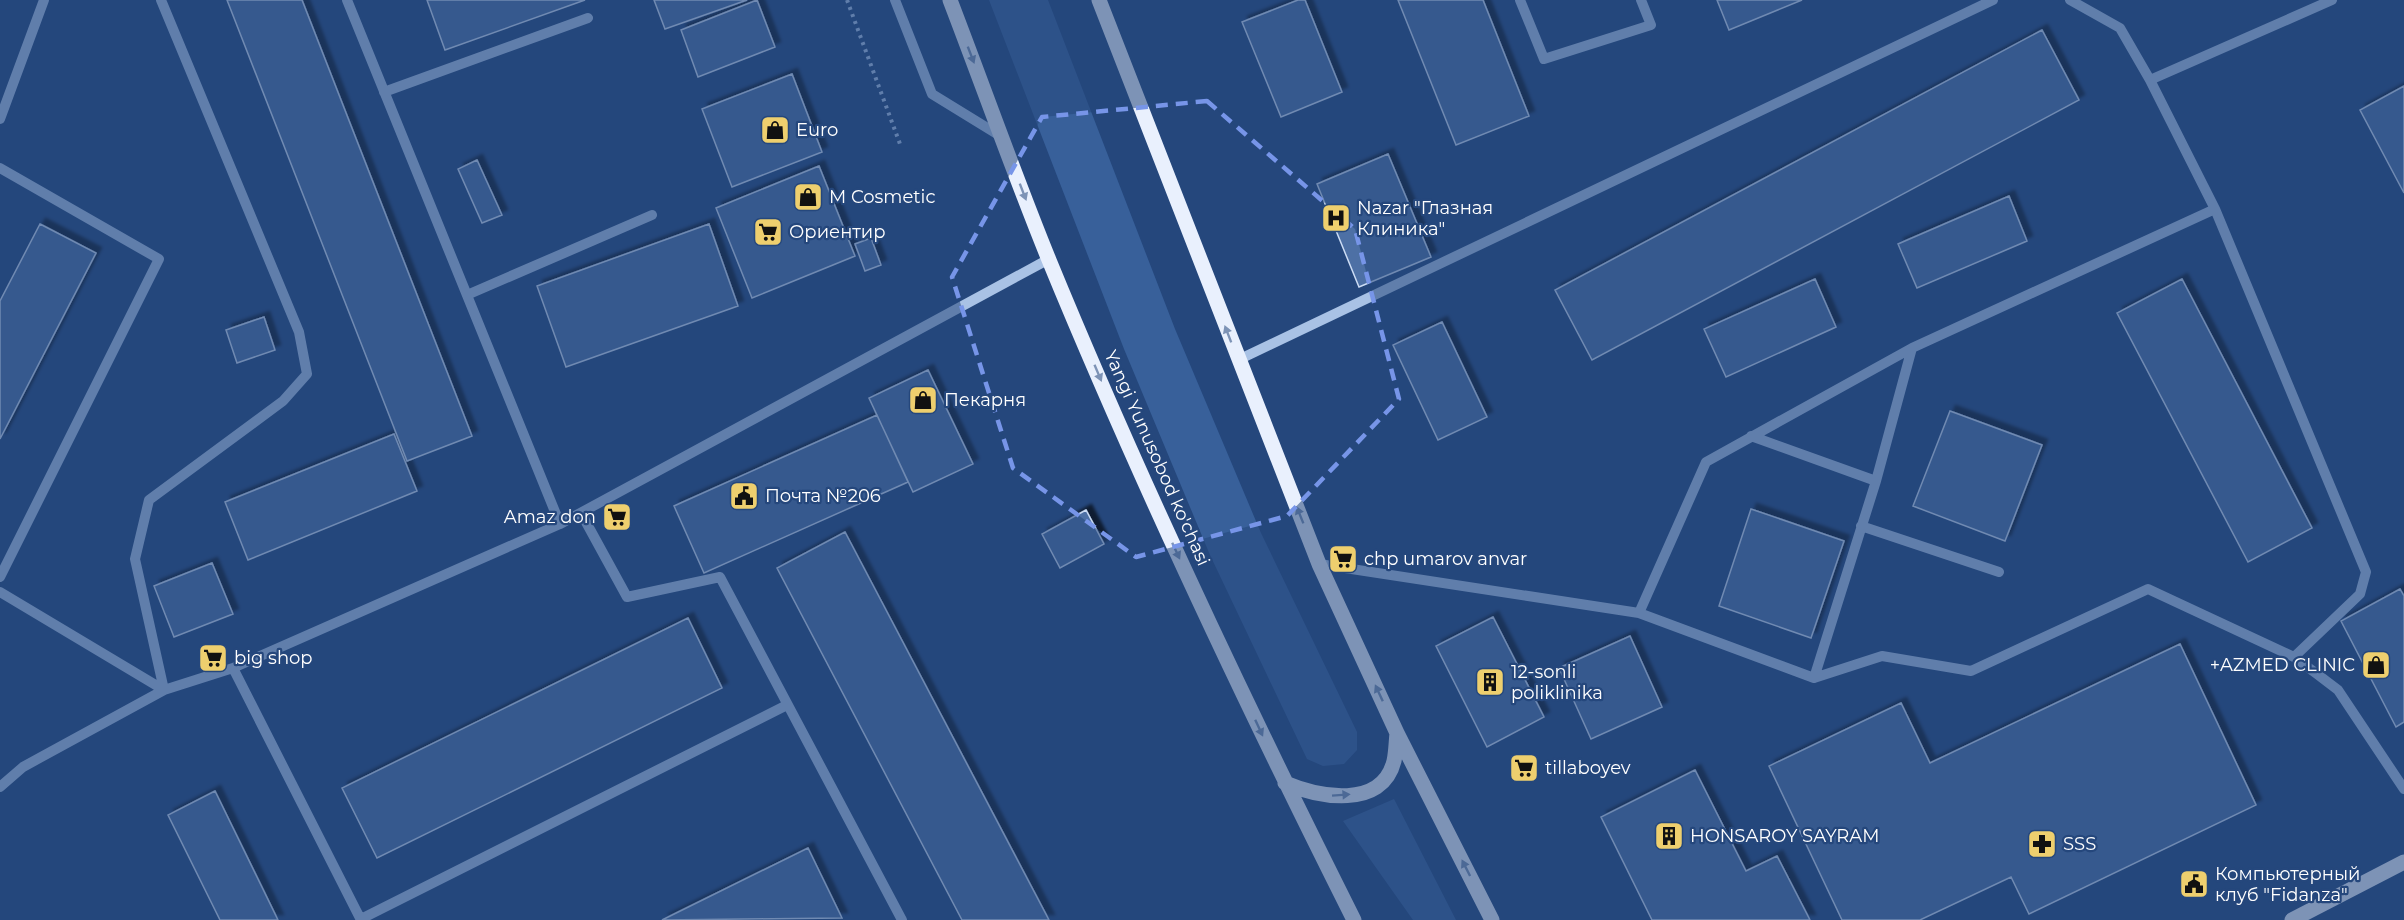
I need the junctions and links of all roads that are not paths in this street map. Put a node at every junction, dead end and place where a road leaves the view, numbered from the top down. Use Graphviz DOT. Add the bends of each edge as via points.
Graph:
graph roads {
  1 [pos="44,0"];
  2 [pos="161,0"];
  3 [pos="347,0"];
  4 [pos="895,0"];
  5 [pos="950,0"];
  6 [pos="1099,0"];
  7 [pos="1520,0"];
  8 [pos="1641,0"];
  9 [pos="1993,0"];
  10 [pos="2070,0"];
  11 [pos="2332,0"];
  12 [pos="588,18"];
  13 [pos="2150,80"];
  14 [pos="384,92"];
  15 [pos="0,119"];
  16 [pos="1003,138"];
  17 [pos="0,168"];
  18 [pos="2214,209"];
  19 [pos="652,215"];
  20 [pos="1049,259"];
  21 [pos="467,295"];
  22 [pos="1912,348"];
  23 [pos="1238,360"];
  24 [pos="1751,436"];
  25 [pos="1876,481"];
  26 [pos="581,513"];
  27 [pos="560,524"];
  28 [pos="1861,526"];
  29 [pos="1319,564"];
  30 [pos="1999,572"];
  31 [pos="0,577"];
  32 [pos="0,592"];
  33 [pos="1639,613"];
  34 [pos="2294,657"];
  35 [pos="232,668"];
  36 [pos="1814,678"];
  37 [pos="164,690"];
  38 [pos="787,705"];
  39 [pos="1397,733"];
  40 [pos="1285,783"];
  41 [pos="0,787"];
  42 [pos="2404,789"];
  43 [pos="2404,862"];
  44 [pos="361,920"];
  45 [pos="902,920"];
  46 [pos="1354,920"];
  47 [pos="1492,920"];
  48 [pos="2292,920"];
  1 -- 15 [label="lane"];
  2 -- 37 [label="lane" via="299,332 307,374 283,401 149,500 135,560"];
  3 -- 14 [label="lane"];
  4 -- 16 [label="lane" via="932,94"];
  5 -- 16 [label="main road, Yangi Yunusobod ko'chasi, one-way"];
  23 -- 6 [label="main road, one-way"];
  7 -- 8 [label="lane" via="1544,58 1651,25"];
  9 -- 23 [label="lane"];
  10 -- 13 [label="lane" via="2120,28"];
  11 -- 13 [label="lane"];
  12 -- 14 [label="lane"];
  13 -- 18 [label="lane"];
  14 -- 21 [label="lane"];
  16 -- 20 [label="main road, Yangi Yunusobod ko'chasi, one-way"];
  17 -- 31 [label="lane" via="159,259"];
  18 -- 22 [label="lane"];
  18 -- 34 [label="lane" via="2366,572 2360,594"];
  19 -- 21 [label="lane"];
  20 -- 26 [label="lane"];
  20 -- 40 [label="main road, Yangi Yunusobod ko'chasi, one-way" via="1159,516"];
  21 -- 27 [label="lane"];
  22 -- 24 [label="lane"];
  22 -- 25 [label="lane"];
  29 -- 23 [label="main road, one-way"];
  24 -- 25 [label="lane"];
  24 -- 33 [label="lane" via="1706,462"];
  25 -- 28 [label="lane"];
  26 -- 27 [label="lane"];
  26 -- 38 [label="lane" via="627,597 720,577"];
  27 -- 35 [label="lane"];
  28 -- 30 [label="lane"];
  28 -- 36 [label="lane"];
  29 -- 33 [label="lane"];
  39 -- 29 [label="main road, one-way"];
  32 -- 37 [label="lane"];
  33 -- 36 [label="lane"];
  34 -- 36 [label="lane" via="2148,589 1971,671 1882,656"];
  34 -- 42 [label="lane" via="2338,690"];
  35 -- 37 [label="lane"];
  35 -- 44 [label="lane"];
  37 -- 41 [label="lane" via="23,766"];
  38 -- 44 [label="lane"];
  38 -- 45 [label="lane"];
  40 -- 39 [label="main road, one-way" via="1326,796 1342,797 1373,789 1385,780 1394,762"];
  47 -- 39 [label="main road, one-way"];
  40 -- 46 [label="main road, Yangi Yunusobod ko'chasi"];
  43 -- 48 [label="main road"];
}
